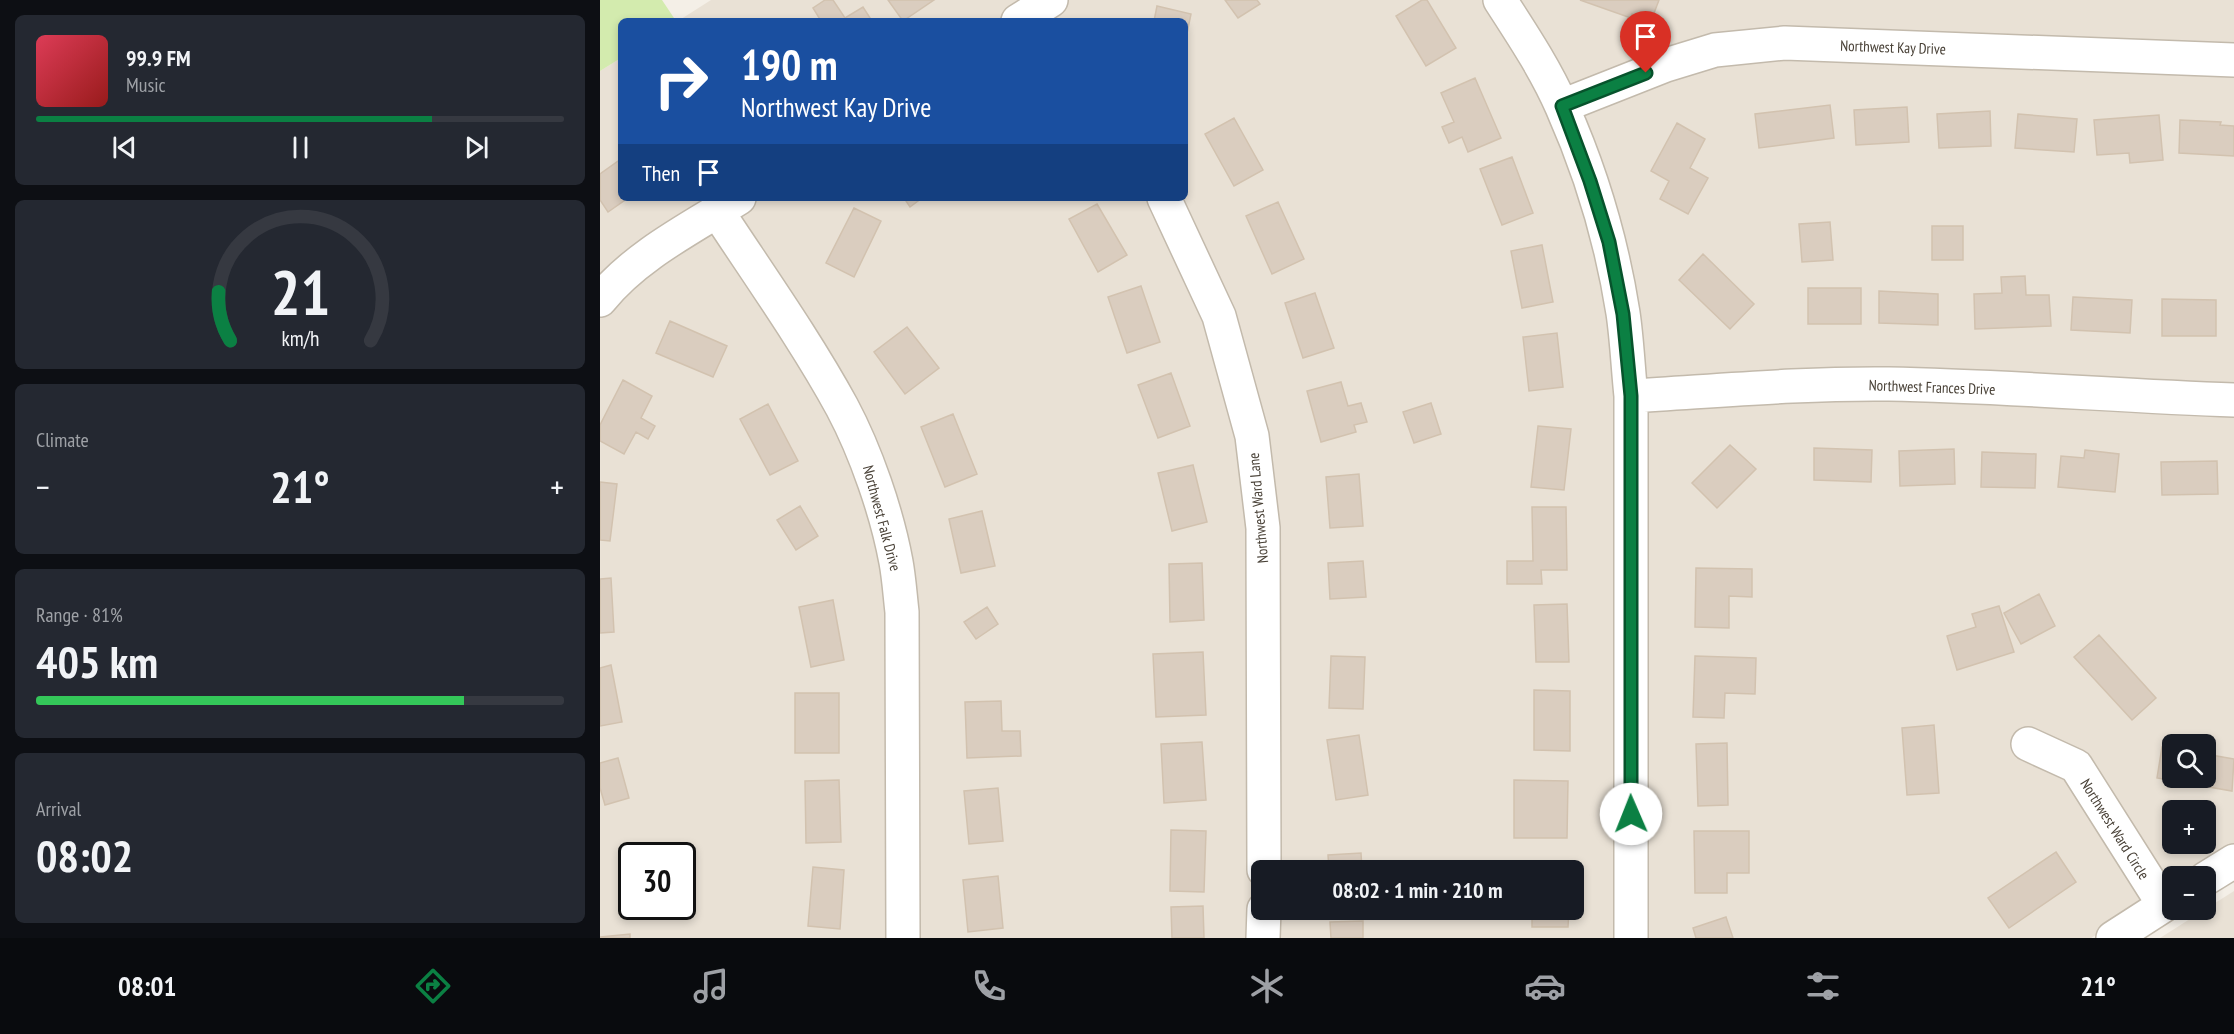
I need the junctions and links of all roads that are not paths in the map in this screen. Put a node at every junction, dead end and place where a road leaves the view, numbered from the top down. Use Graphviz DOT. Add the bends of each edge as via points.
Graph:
graph roads {
  1 [pos="1500,0"];
  2 [pos="1052,8"];
  3 [pos="1026,18"];
  4 [pos="2234,60"];
  5 [pos="1562,106"];
  6 [pos="1165,201"];
  7 [pos="728,205"];
  8 [pos="600,300"];
  9 [pos="1631,396"];
  10 [pos="2234,400"];
  11 [pos="2028,744"];
  12 [pos="1264,860"];
  13 [pos="2234,861"];
  14 [pos="2216,872"];
  15 [pos="2162,894"];
  16 [pos="2162,907"];
  17 [pos="1264,920"];
  18 [pos="903,938"];
  19 [pos="1263,938"];
  20 [pos="1631,938"];
  21 [pos="2113,938"];
  1 -- 5 [label="street"];
  2 -- 3 [label="street"];
  4 -- 5 [label="street, Northwest Kay Drive" via="1785,43 1715,50"];
  5 -- 9 [label="street" via="1609,242 1623,314"];
  6 -- 12 [label="street, Northwest Ward Lane" via="1219,316 1252,436 1263,528"];
  7 -- 8 [label="street" via="645,258"];
  7 -- 18 [label="street, Northwest Falk Drive" via="843,409 879,498 896,562 902,612"];
  9 -- 10 [label="street, Northwest Frances Drive" via="1807,384 1891,384"];
  9 -- 20 [label="street"];
  11 -- 15 [label="street, Northwest Ward Circle" via="2076,766"];
  13 -- 14 [label="street"];
  16 -- 21 [label="street"];
  17 -- 19 [label="street"];
}
